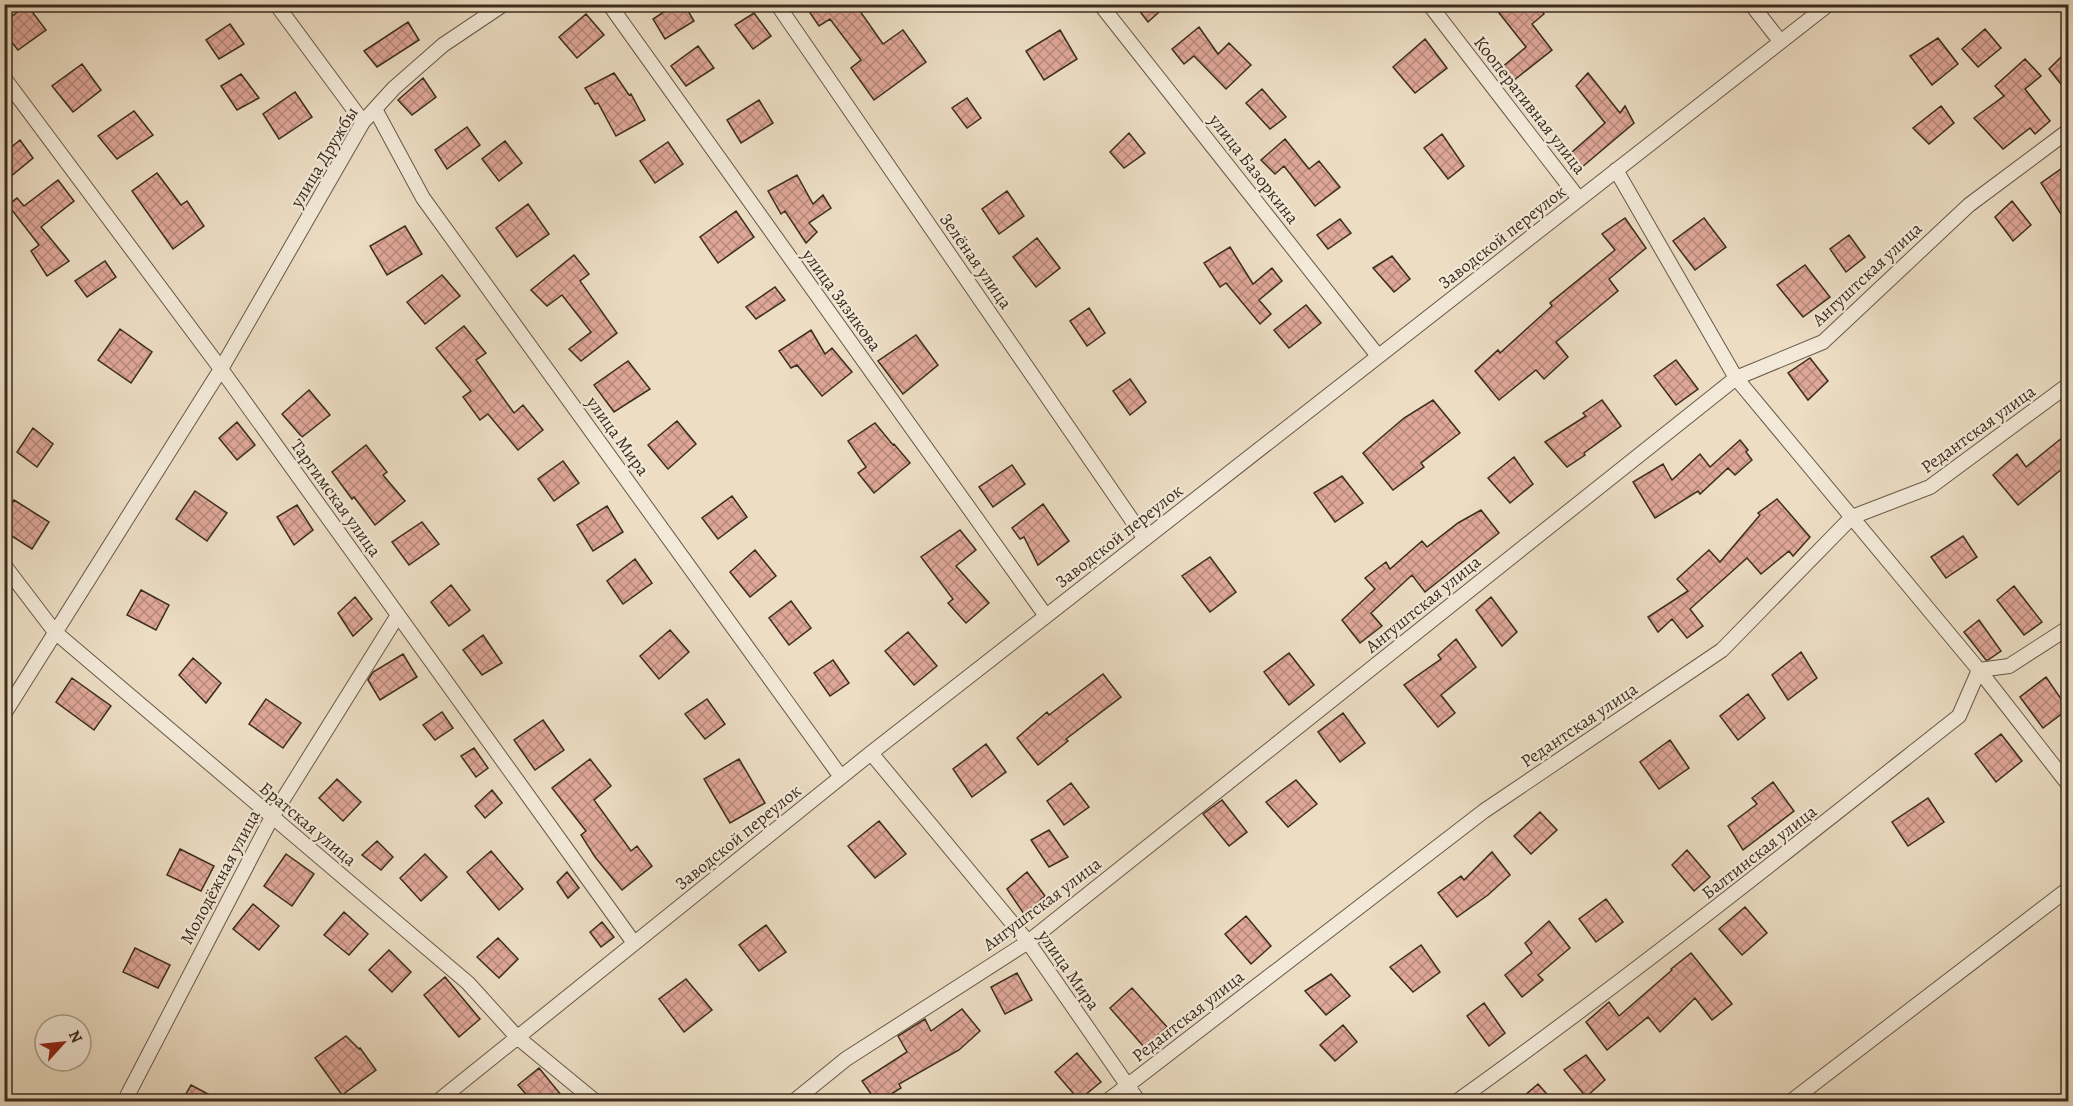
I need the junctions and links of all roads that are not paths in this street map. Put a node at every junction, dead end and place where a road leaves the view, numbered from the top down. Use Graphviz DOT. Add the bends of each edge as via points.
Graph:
graph roads {
  1 [pos="276,4"];
  2 [pos="504,4"];
  3 [pos="609,4"];
  4 [pos="777,4"];
  5 [pos="1101,4"];
  6 [pos="1429,4"];
  7 [pos="1751,4"];
  8 [pos="1829,4"];
  9 [pos="1780,41"];
  10 [pos="4,78"];
  11 [pos="375,109"];
  12 [pos="363,122"];
  13 [pos="2068,131"];
  14 [pos="1616,170"];
  15 [pos="1579,199"];
  16 [pos="1378,356"];
  17 [pos="221,369"];
  18 [pos="1736,378"];
  19 [pos="2068,385"];
  20 [pos="1852,517"];
  21 [pos="1145,539"];
  22 [pos="4,565"];
  23 [pos="398,615"];
  24 [pos="1046,616"];
  25 [pos="2068,628"];
  26 [pos="55,632"];
  27 [pos="1979,670"];
  28 [pos="4,714"];
  29 [pos="871,753"];
  30 [pos="841,777"];
  31 [pos="2068,784"];
  32 [pos="272,817"];
  33 [pos="2068,889"];
  34 [pos="1028,942"];
  35 [pos="634,943"];
  36 [pos="517,1037"];
  37 [pos="1127,1086"];
  38 [pos="124,1101"];
  39 [pos="437,1101"];
  40 [pos="596,1101"];
  41 [pos="793,1101"];
  42 [pos="1106,1101"];
  43 [pos="1139,1101"];
  44 [pos="1456,1101"];
  45 [pos="1791,1101"];
  1 -- 12 [label="street"];
  2 -- 11 [label="street, улица Дружбы" via="443,45"];
  3 -- 24 [label="street, улица Зязикова"];
  4 -- 21 [label="street, Зелёная улица"];
  5 -- 16 [label="street, улица Базоркина"];
  6 -- 15 [label="street, Кооперативная улица"];
  7 -- 9 [label="street"];
  8 -- 9 [label="street, Заводской переулок"];
  9 -- 14 [label="street, Заводской переулок"];
  10 -- 17 [label="street, Таргимская улица"];
  11 -- 12 [label="street, улица Дружбы"];
  11 -- 30 [label="street, улица Мира" via="423,198"];
  12 -- 17 [label="street, улица Дружбы"];
  13 -- 18 [label="street, Ангуштская улица" via="1969,205 1823,342"];
  14 -- 15 [label="street, Заводской переулок"];
  14 -- 18 [label="street"];
  15 -- 16 [label="street, Заводской переулок"];
  16 -- 21 [label="street, Заводской переулок"];
  17 -- 23 [label="street, Таргимская улица"];
  17 -- 26 [label="street, улица Дружбы"];
  18 -- 20 [label="street"];
  18 -- 34 [label="street, Ангуштская улица"];
  19 -- 20 [label="street, Редантская улица" via="1930,488"];
  20 -- 27 [label="street"];
  20 -- 37 [label="street, Редантская улица" via="1722,650 1484,811"];
  21 -- 24 [label="street, Заводской переулок"];
  22 -- 26 [label="street, Братская улица"];
  23 -- 32 [label="street, Молодёжная улица"];
  23 -- 35 [label="street, Таргимская улица"];
  24 -- 29 [label="street, Заводской переулок"];
  25 -- 27 [label="street" via="2009,666"];
  26 -- 28 [label="street, улица Дружбы"];
  26 -- 32 [label="street, Братская улица"];
  27 -- 31 [label="street"];
  27 -- 44 [label="street, Балтинская улица" via="1959,716 1569,1021"];
  29 -- 30 [label="street, Заводской переулок"];
  29 -- 34 [label="street, улица Мира"];
  30 -- 35 [label="street, Заводской переулок"];
  32 -- 36 [label="street, Братская улица" via="468,983"];
  32 -- 38 [label="street, Молодёжная улица"];
  33 -- 45 [label="street"];
  34 -- 37 [label="street, улица Мира"];
  34 -- 41 [label="street, Ангуштская улица" via="846,1059"];
  35 -- 36 [label="street, Заводской переулок"];
  36 -- 39 [label="street, Заводской переулок"];
  36 -- 40 [label="street, Братская улица"];
  37 -- 42 [label="street, Редантская улица"];
  37 -- 43 [label="street, улица Мира"];
}
